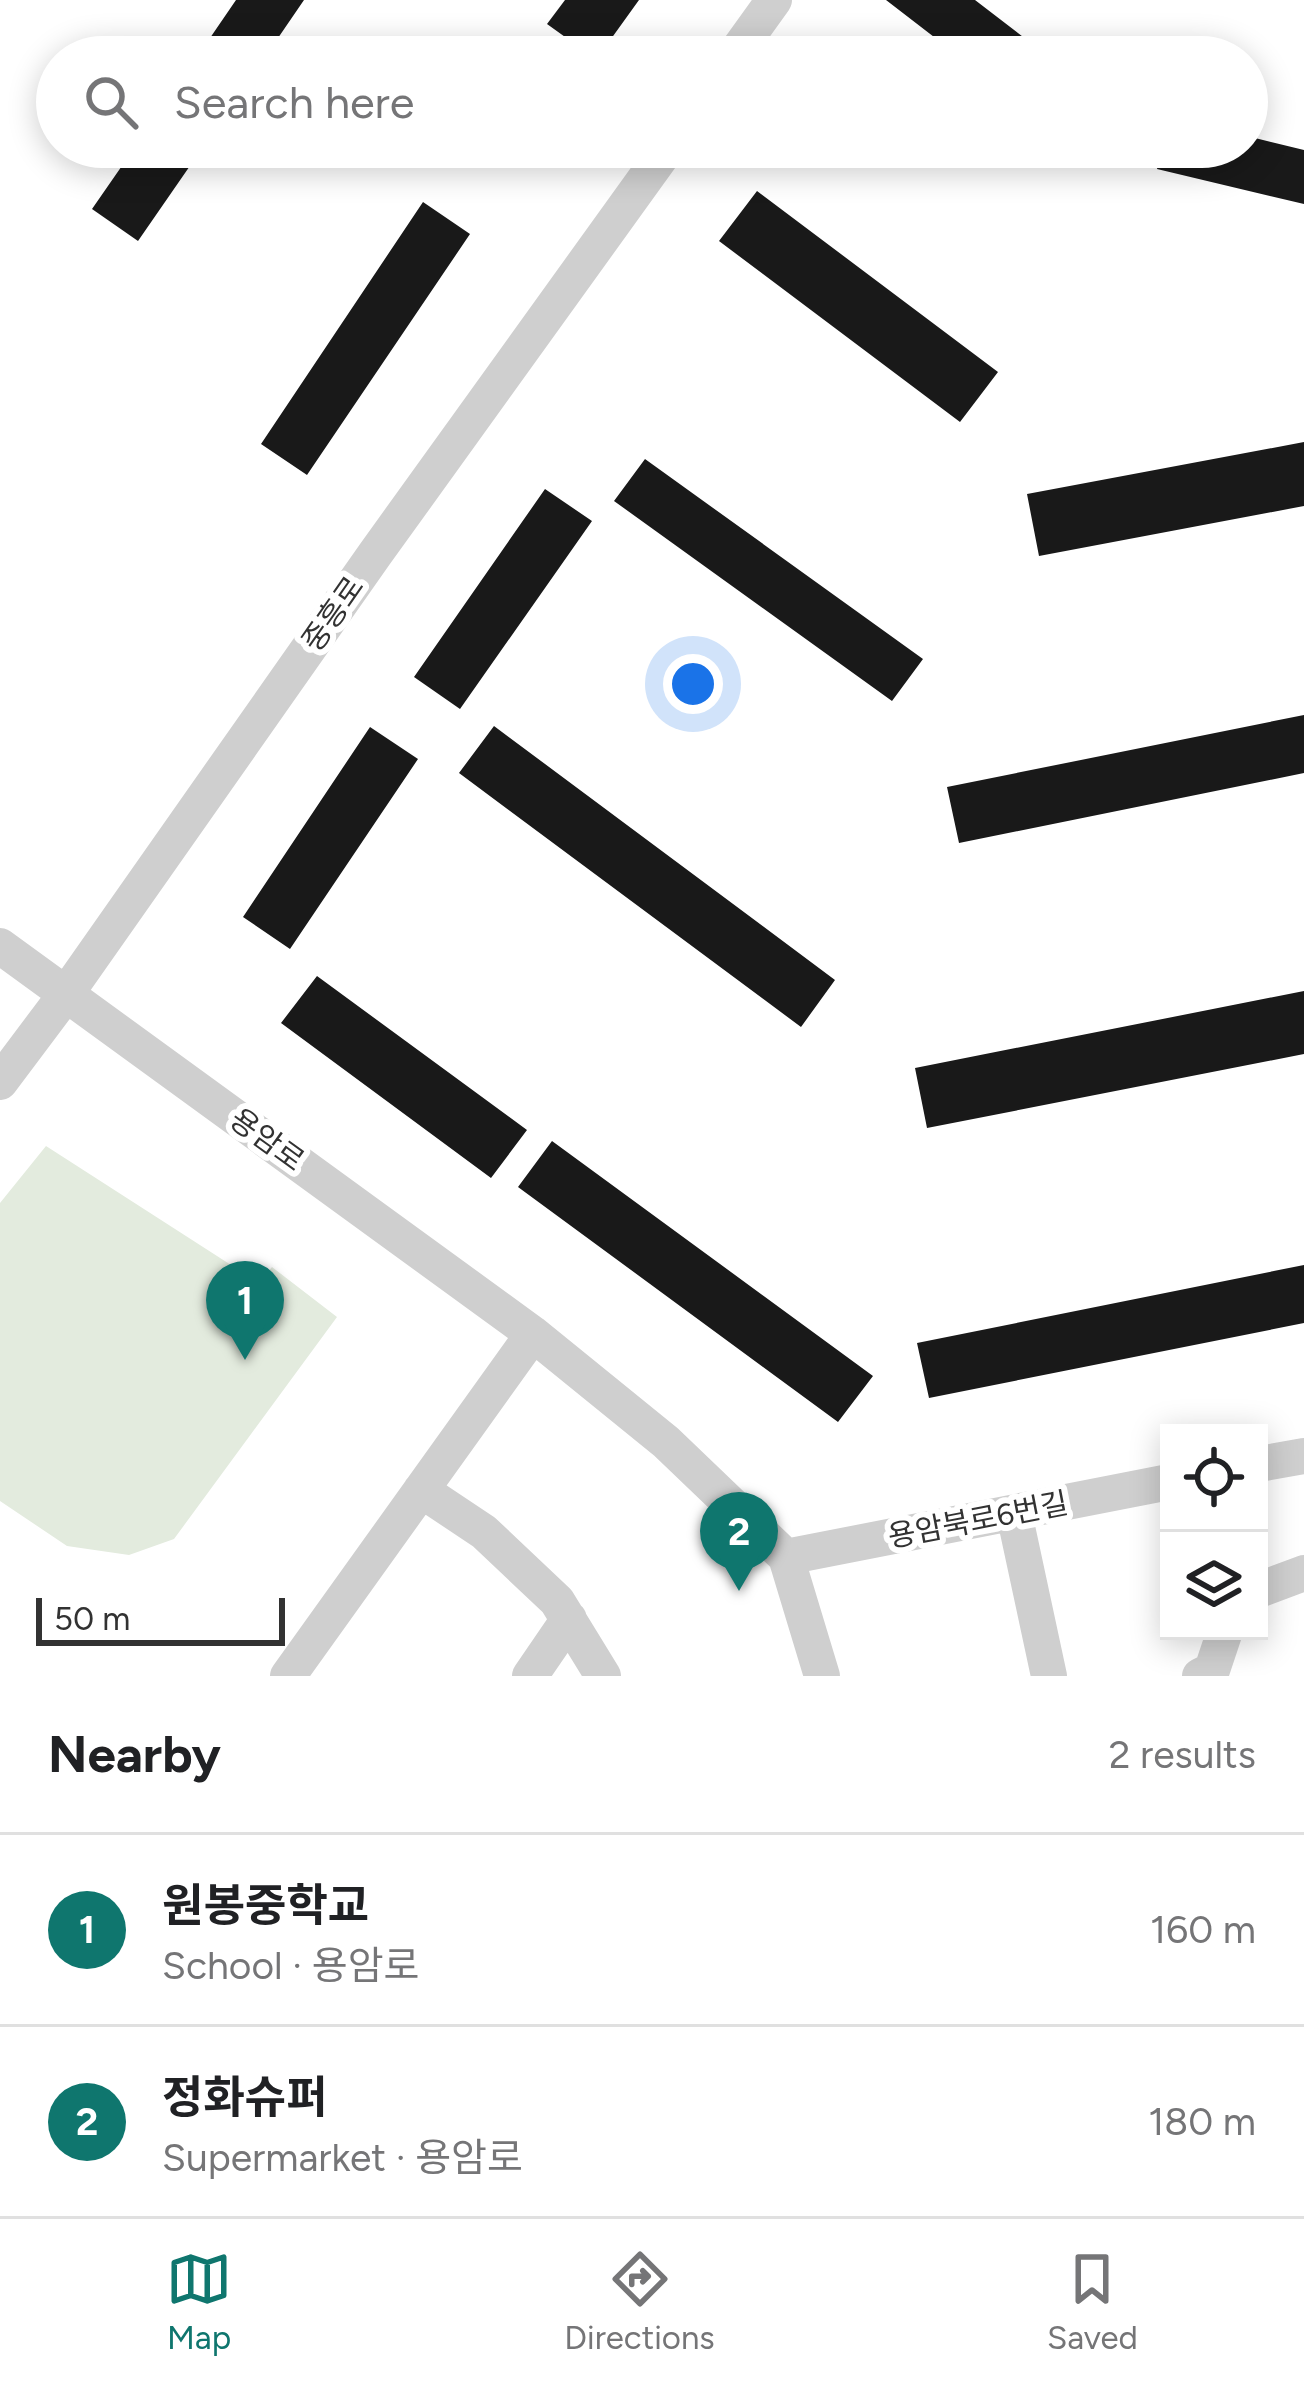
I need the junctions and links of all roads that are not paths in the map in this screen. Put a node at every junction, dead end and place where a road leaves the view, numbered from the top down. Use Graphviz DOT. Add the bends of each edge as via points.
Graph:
graph roads {
  1 [pos="774,0"];
  2 [pos="748,36"];
  3 [pos="653,168"];
  4 [pos="0,946"];
  5 [pos="66,994"];
  6 [pos="0,1082"];
  7 [pos="533,1334"];
  8 [pos="1304,1456"];
  9 [pos="1268,1463"];
  10 [pos="1160,1485"];
  11 [pos="421,1490"];
  12 [pos="1014,1514"];
  13 [pos="786,1556"];
  14 [pos="1304,1573"];
  15 [pos="1268,1587"];
  16 [pos="568,1619"];
  17 [pos="1222,1640"];
  18 [pos="288,1676"];
  19 [pos="530,1676"];
  20 [pos="603,1676"];
  21 [pos="822,1676"];
  22 [pos="1049,1676"];
  23 [pos="1200,1676"];
  1 -- 2 [label="street"];
  3 -- 5 [label="street, 중흥로"];
  4 -- 5 [label="street, 용암로"];
  5 -- 6 [label="street, 중흥로"];
  5 -- 7 [label="street, 용암로"];
  7 -- 11 [label="street"];
  7 -- 13 [label="street, 용암로" via="666,1442"];
  8 -- 9 [label="street"];
  10 -- 12 [label="street, 용암북로6번길"];
  11 -- 16 [label="street" via="484,1532"];
  11 -- 18 [label="street"];
  12 -- 13 [label="street, 용암북로6번길"];
  12 -- 22 [label="street"];
  13 -- 21 [label="street, 용암로"];
  14 -- 15 [label="street"];
  16 -- 19 [label="street"];
  16 -- 20 [label="street"];
  17 -- 23 [label="street" via="1212,1670"];
}
